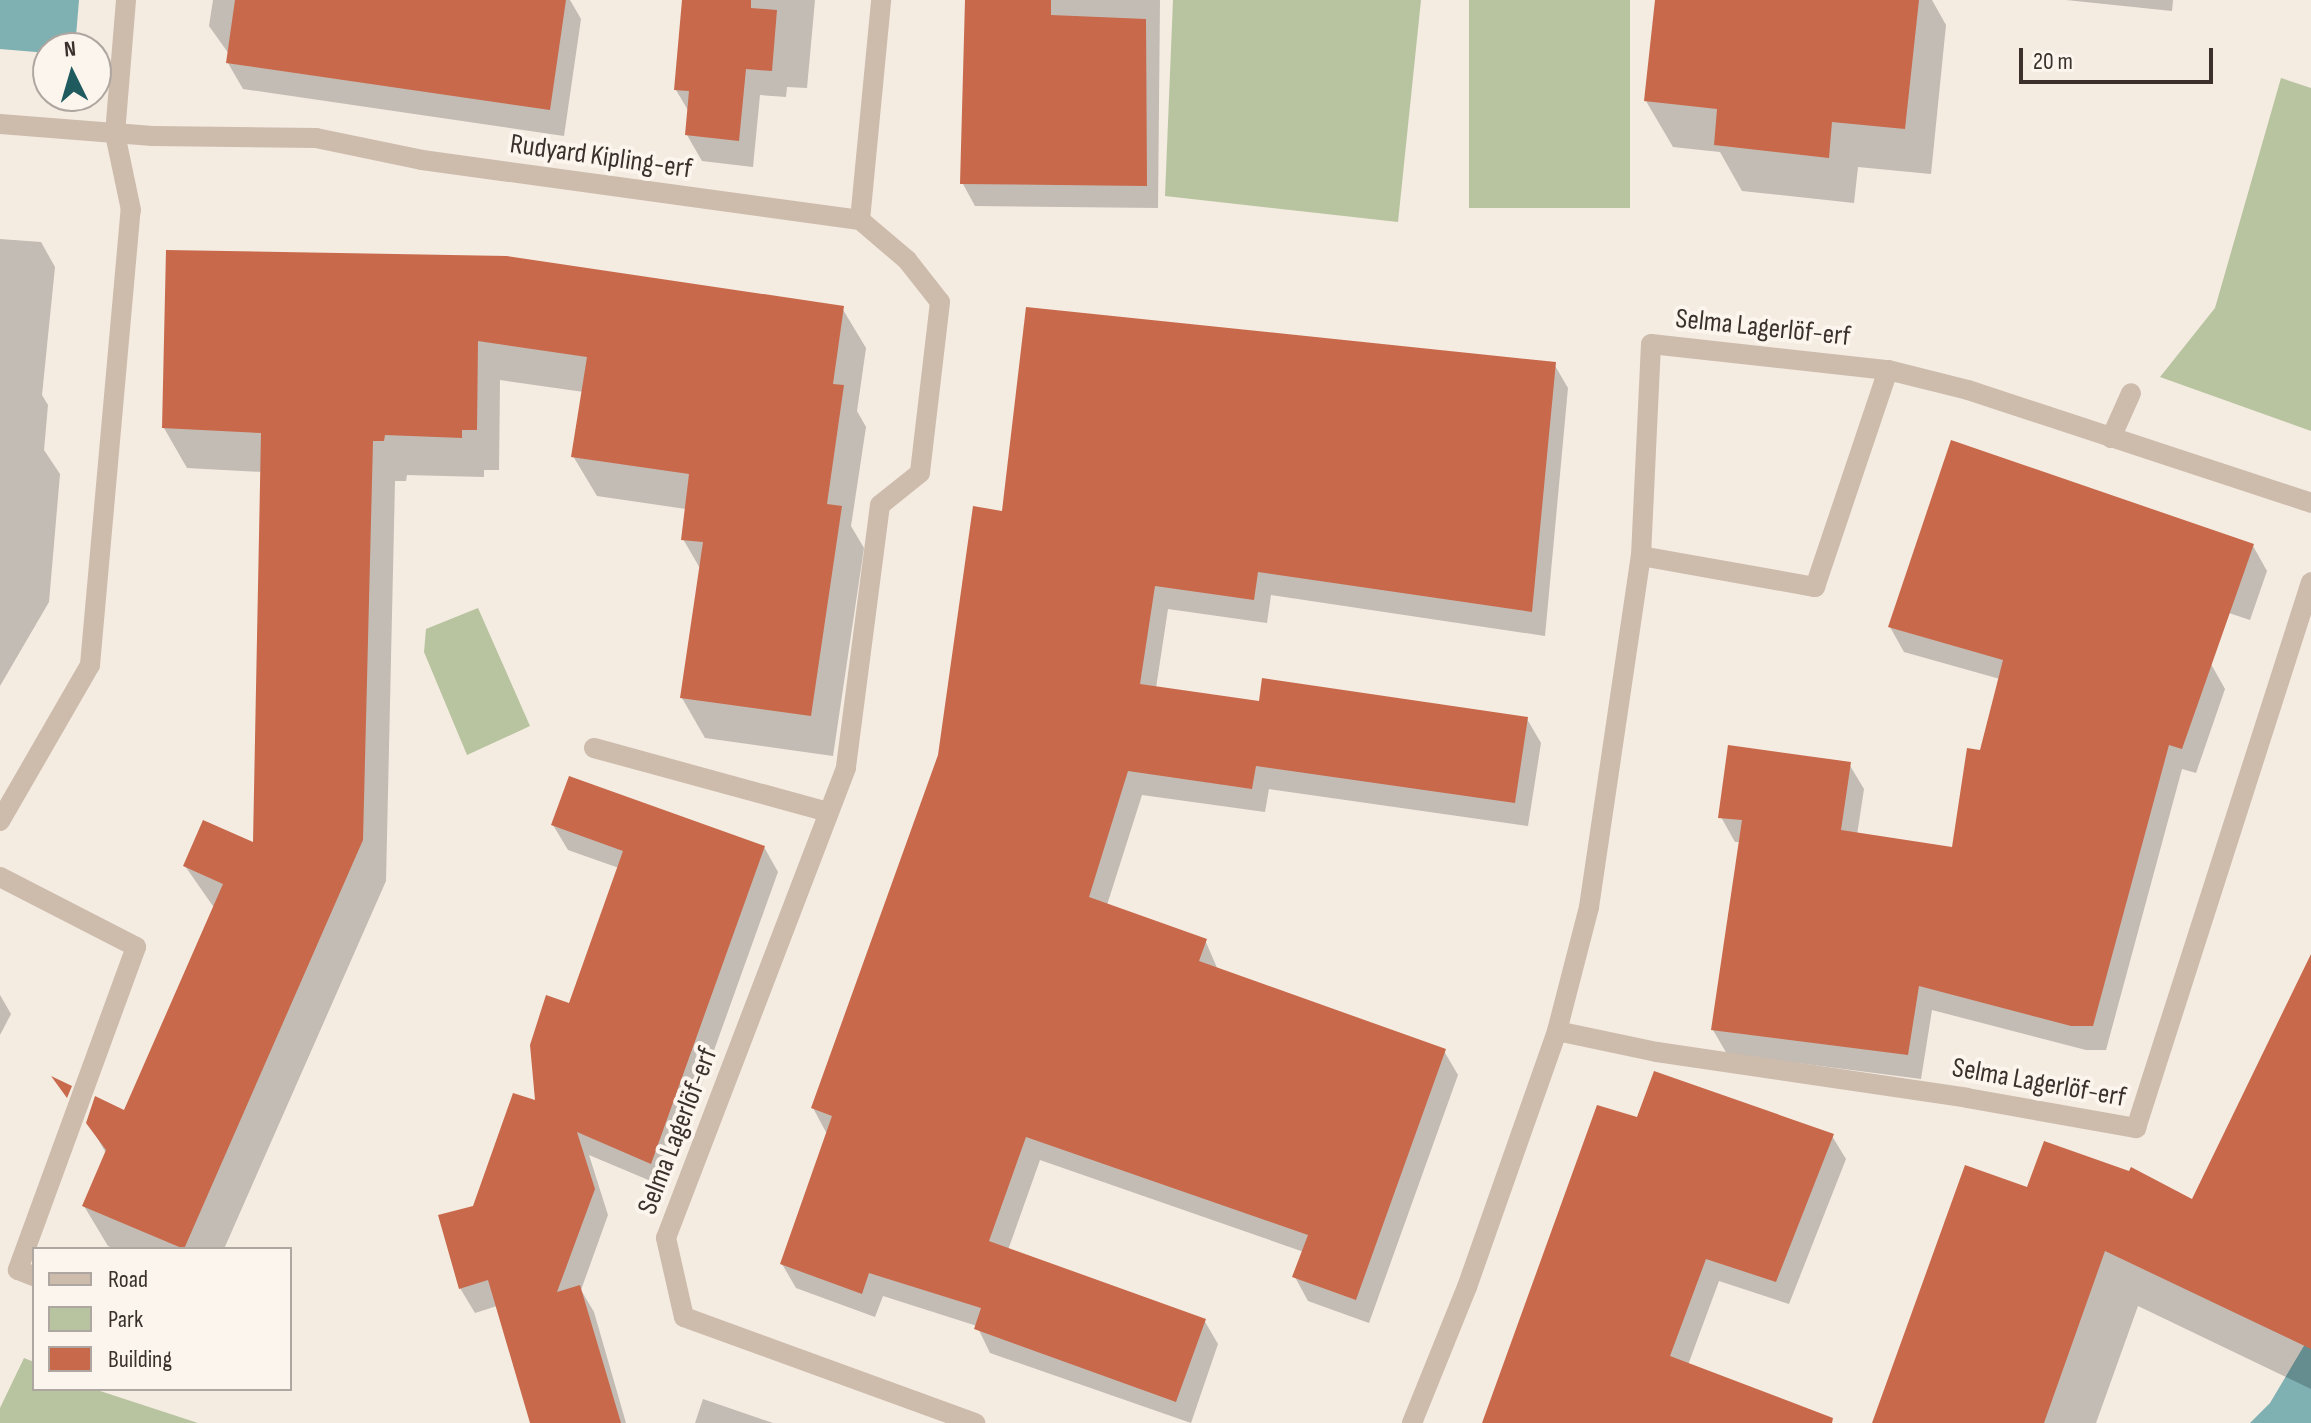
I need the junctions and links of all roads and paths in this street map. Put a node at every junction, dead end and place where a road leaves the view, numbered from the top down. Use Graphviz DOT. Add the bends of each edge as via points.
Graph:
graph roads {
  1 [pos="126,0"];
  2 [pos="881,0"];
  3 [pos="0,124"];
  4 [pos="115,134"];
  5 [pos="860,220"];
  6 [pos="1888,370"];
  7 [pos="2131,393"];
  8 [pos="2111,438"];
  9 [pos="2311,503"];
  10 [pos="1641,556"];
  11 [pos="2311,582"];
  12 [pos="594,748"];
  13 [pos="828,812"];
  14 [pos="0,821"];
  15 [pos="0,877"];
  16 [pos="1557,1031"];
  17 [pos="32,1275"];
  18 [pos="975,1423"];
  19 [pos="1412,1423"];
  1 -- 4 [label="street"];
  2 -- 5 [label="street"];
  3 -- 4 [label="street, Rudyard Kipling-erf"];
  4 -- 5 [label="street, Rudyard Kipling-erf" via="316,138 422,160"];
  4 -- 14 [label="street" via="131,210 90,665"];
  5 -- 13 [label="street, Selma Lagerlöf-erf" via="907,260 940,302 920,473 880,505 846,768"];
  6 -- 8 [label="street, Selma Lagerlöf-erf" via="1968,390"];
  6 -- 10 [label="street" via="1815,587"];
  6 -- 10 [label="street, Selma Lagerlöf-erf" via="1651,344"];
  7 -- 8 [label="street"];
  8 -- 9 [label="street, Selma Lagerlöf-erf"];
  10 -- 16 [label="street, Selma Lagerlöf-erf" via="1589,907"];
  11 -- 16 [label="street, Selma Lagerlöf-erf" via="2136,1128 1657,1052"];
  12 -- 13 [label="street"];
  13 -- 18 [label="street, Selma Lagerlöf-erf" via="666,1238 672,1277 684,1317"];
  15 -- 17 [label="street" via="136,947 18,1270"];
  16 -- 19 [label="street, Selma Lagerlöf-erf" via="1467,1287"];
}
